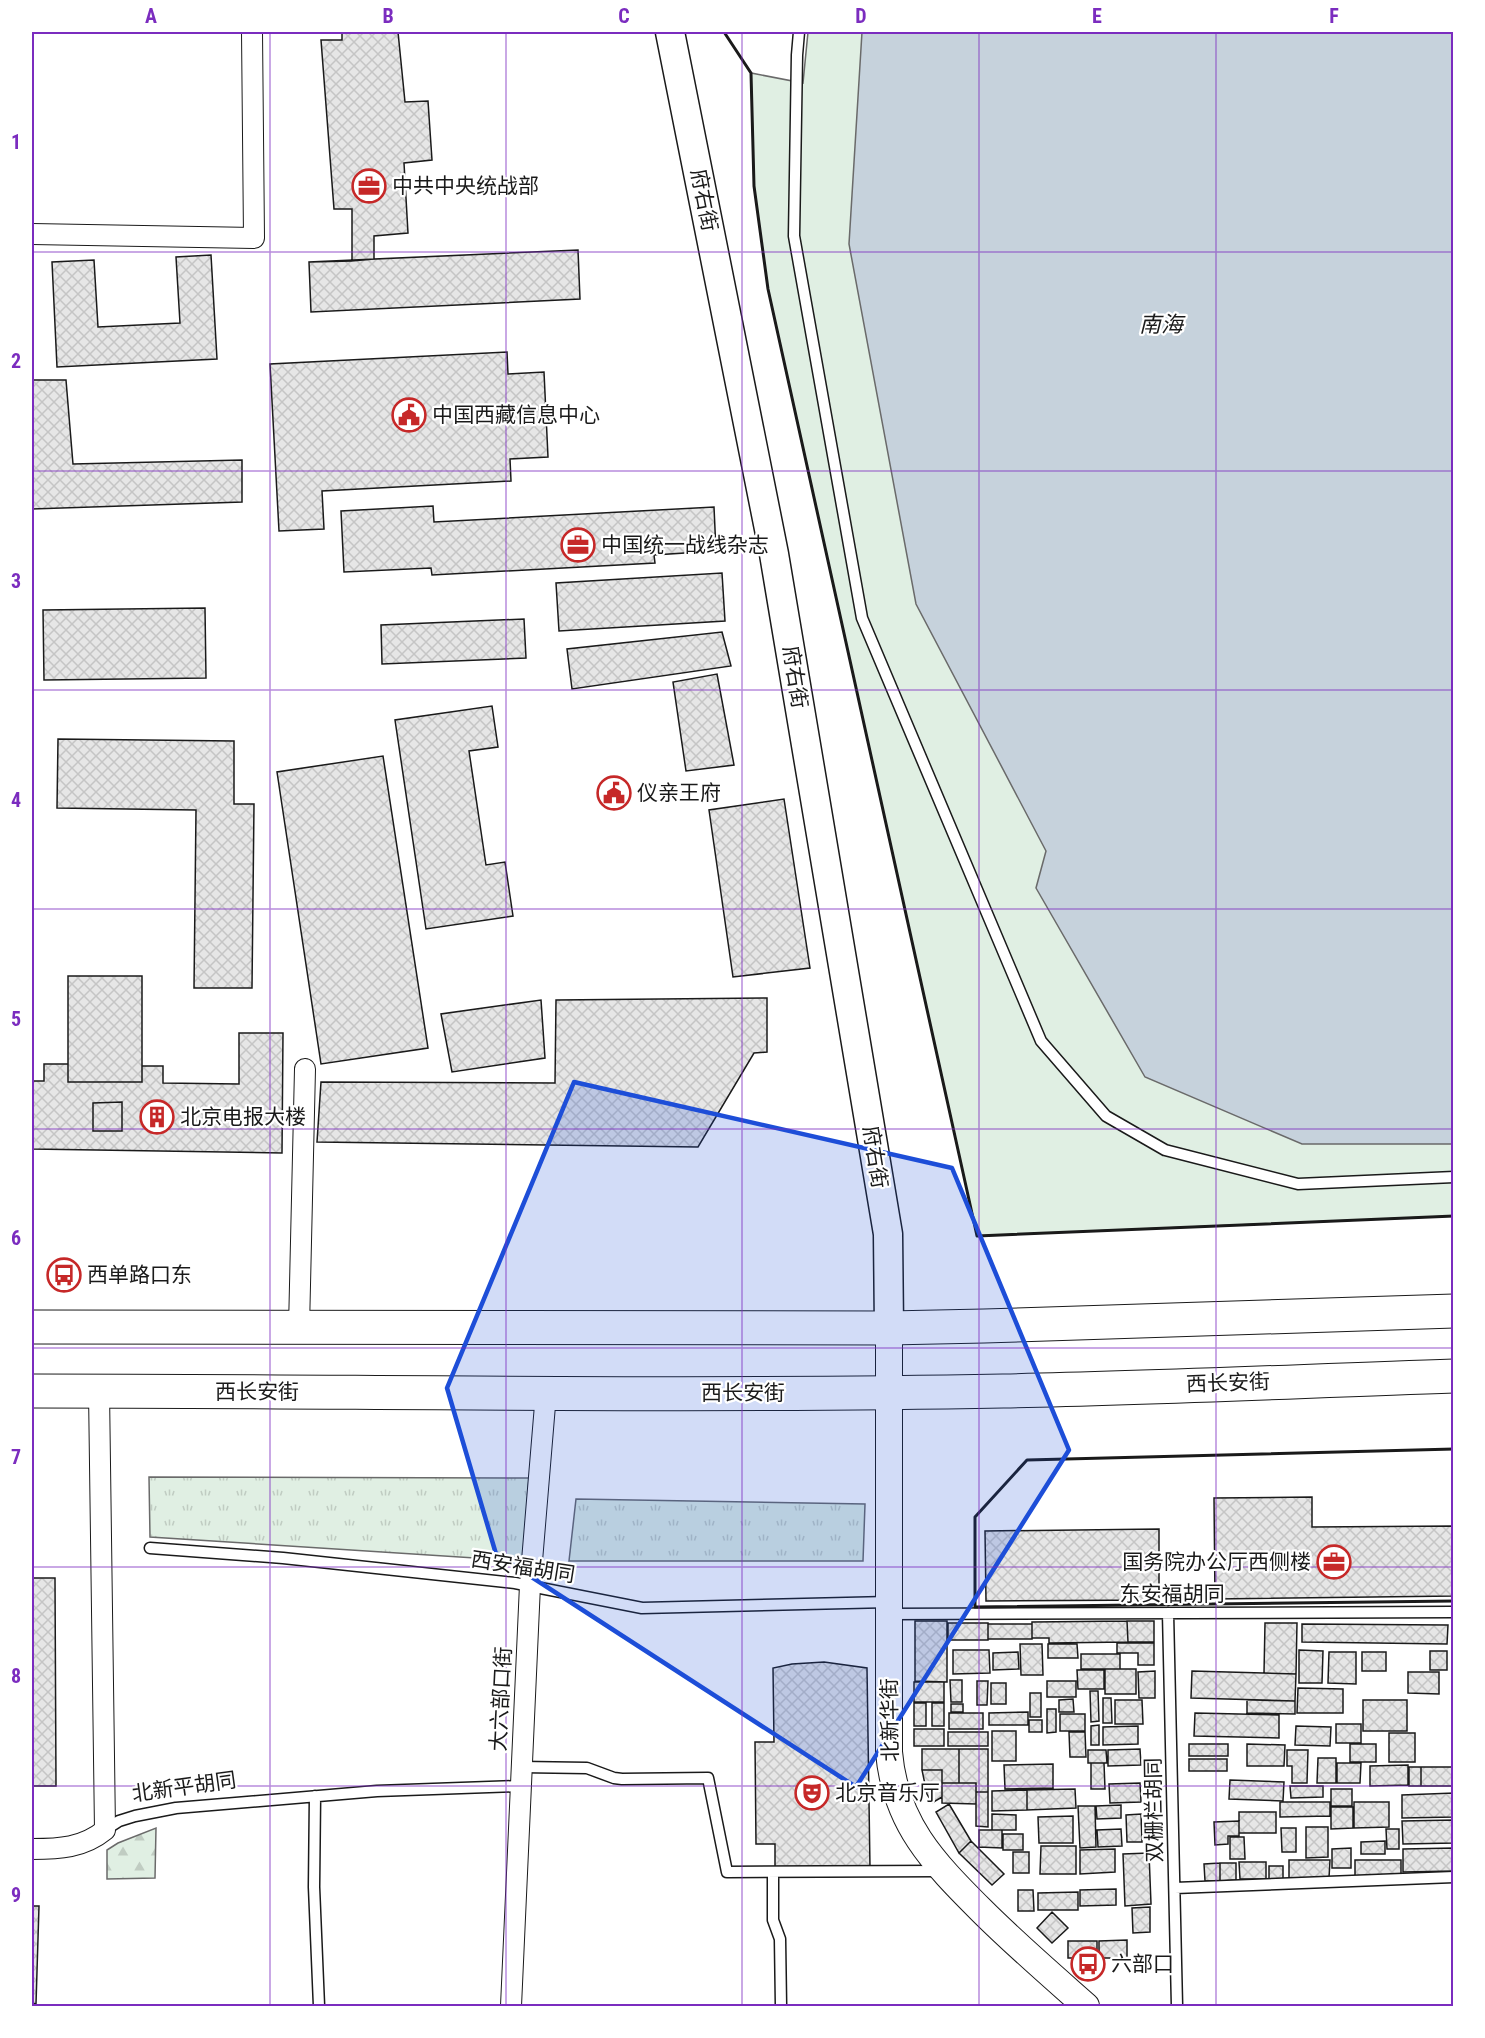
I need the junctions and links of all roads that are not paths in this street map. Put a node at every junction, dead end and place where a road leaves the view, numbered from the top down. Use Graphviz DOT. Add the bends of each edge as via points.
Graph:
graph roads {
  1 [pos="252,32"];
  2 [pos="670,32"];
  3 [pos="799,32"];
  4 [pos="32,234"];
  5 [pos="305,1069"];
  6 [pos="1454,1177"];
  7 [pos="1454,1311"];
  8 [pos="32,1327"];
  9 [pos="299,1328"];
  10 [pos="889,1328"];
  11 [pos="1454,1376"];
  12 [pos="32,1391"];
  13 [pos="99,1391"];
  14 [pos="890,1392"];
  15 [pos="546,1394"];
  16 [pos="150,1548"];
  17 [pos="530,1585"];
  18 [pos="890,1608"];
  19 [pos="1168,1613"];
  20 [pos="1453,1614"];
  21 [pos="521,1776"];
  22 [pos="315,1796"];
  23 [pos="105,1830"];
  24 [pos="32,1849"];
  25 [pos="941,1871"];
  26 [pos="773,1872"];
  27 [pos="1454,1876"];
  28 [pos="1175,1888"];
  29 [pos="319,2007"];
  30 [pos="511,2007"];
  31 [pos="781,2007"];
  32 [pos="1086,2007"];
  33 [pos="1177,2007"];
  1 -- 4 [label="street" via="254,238"];
  2 -- 10 [label="main road, 府右街" via="774,554 888,1234"];
  3 -- 6 [label="lane" via="795,236 862,618 1041,1041 1106,1116 1165,1150 1298,1184"];
  5 -- 9 [label="street"];
  7 -- 10 [label="highway"];
  8 -- 9 [label="highway"];
  9 -- 10 [label="highway"];
  10 -- 14 [label="street, 北新华街"];
  11 -- 14 [label="highway, 西长安街"];
  12 -- 13 [label="highway, 西长安街"];
  13 -- 15 [label="highway, 西长安街"];
  13 -- 23 [label="street"];
  14 -- 15 [label="highway, 西长安街"];
  14 -- 18 [label="street, 北新华街"];
  15 -- 17 [label="street, 大六部口街"];
  16 -- 17 [label="lane, 西安福胡同"];
  17 -- 18 [label="lane, 西安福胡同" via="642,1608"];
  17 -- 21 [label="street, 大六部口街"];
  18 -- 19 [label="lane, 东安福胡同"];
  18 -- 25 [label="street, 北新华街" via="891,1773 912,1830"];
  19 -- 20 [label="lane, 东安福胡同"];
  19 -- 28 [label="lane, 双栅栏胡同"];
  21 -- 22 [label="lane, 北新平胡同"];
  21 -- 26 [label="lane, 北新平胡同" via="586,1768 622,1779 708,1778 727,1872"];
  21 -- 30 [label="street, 大六部口街"];
  22 -- 23 [label="lane, 北新平胡同" via="166,1810 119,1821"];
  22 -- 29 [label="lane"];
  23 -- 24 [label="street, 北新平胡同" via="80,1844"];
  25 -- 26 [label="lane"];
  25 -- 32 [label="street, 北新华街"];
  26 -- 31 [label="lane" via="773,1920 780,1939"];
  27 -- 28 [label="lane"];
  28 -- 33 [label="lane, 双栅栏胡同"];
}
